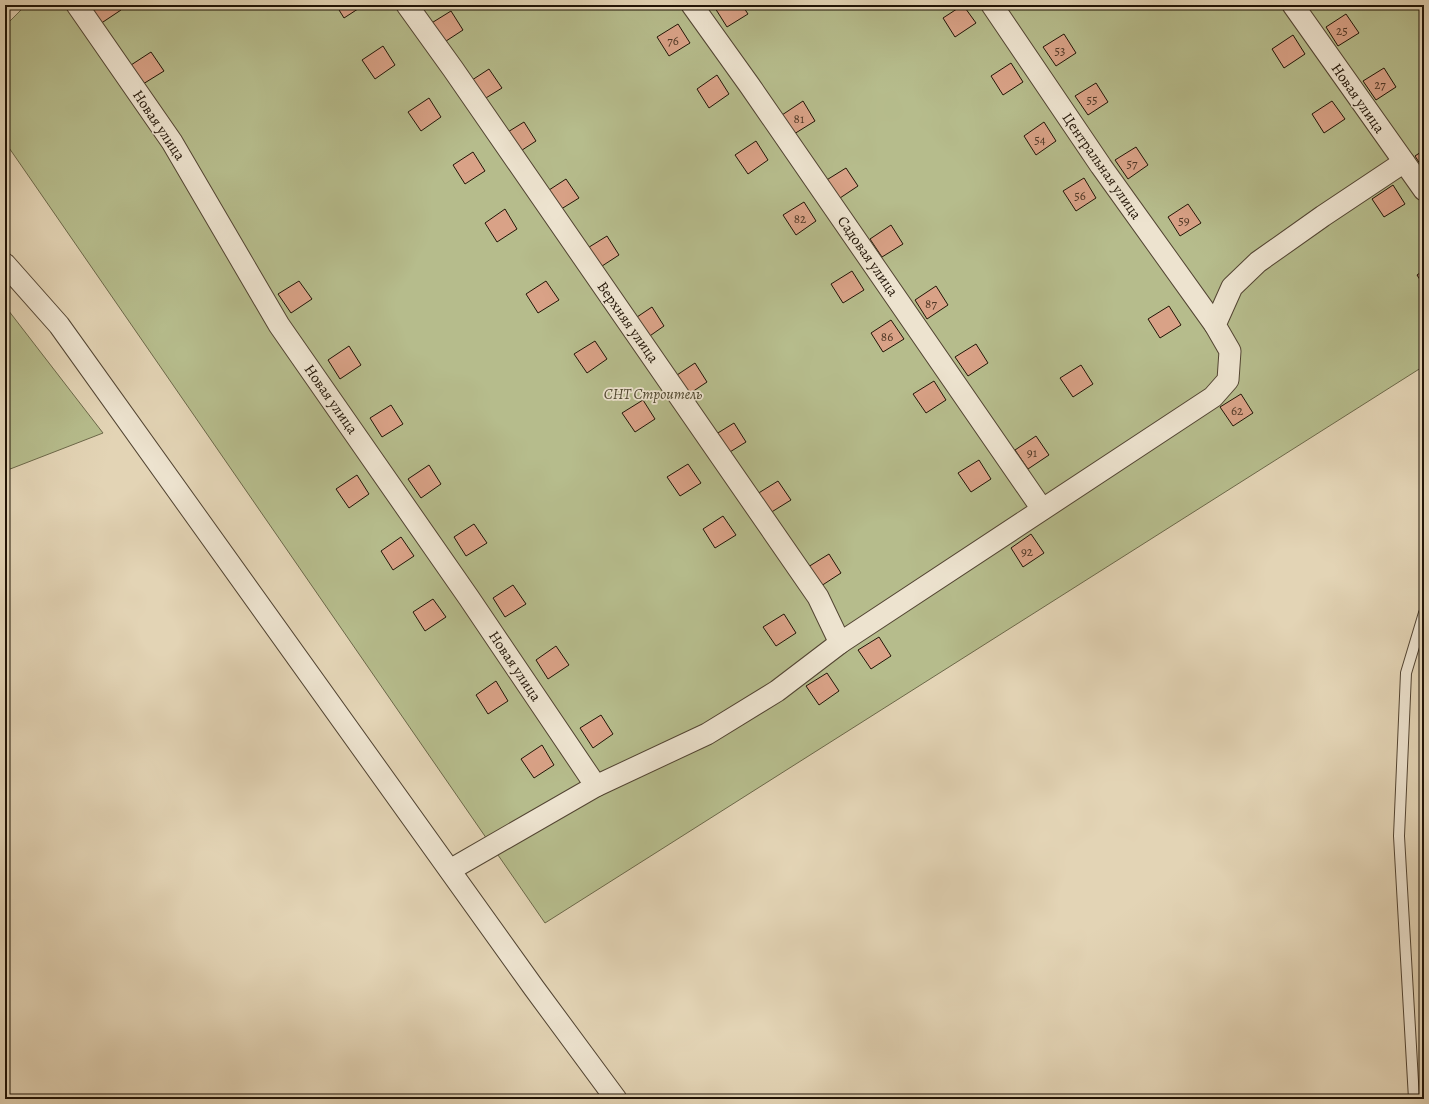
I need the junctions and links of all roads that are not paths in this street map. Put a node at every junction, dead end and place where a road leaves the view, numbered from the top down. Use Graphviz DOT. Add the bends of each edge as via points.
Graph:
graph roads {
  1 [pos="76,5"];
  2 [pos="407,5"];
  3 [pos="692,5"];
  4 [pos="992,5"];
  5 [pos="1293,5"];
  6 [pos="1404,162"];
  7 [pos="1424,190"];
  8 [pos="5,264"];
  9 [pos="1215,325"];
  10 [pos="1042,509"];
  11 [pos="1424,613"];
  12 [pos="840,643"];
  13 [pos="596,786"];
  14 [pos="450,870"];
  15 [pos="616,1099"];
  16 [pos="1414,1099"];
  1 -- 13 [label="street, Новая улица" via="172,142 278,325 469,598"];
  2 -- 12 [label="street, Верхняя улица" via="818,597"];
  3 -- 10 [label="street, Садовая улица"];
  4 -- 9 [label="street, Центральная улица" via="1101,166"];
  5 -- 6 [label="street, Новая улица"];
  6 -- 7 [label="street, Новая улица"];
  6 -- 9 [label="street" via="1258,262 1232,286"];
  8 -- 14 [label="street" via="59,325"];
  9 -- 10 [label="street, Центральная улица" via="1230,351 1228,380 1213,397"];
  10 -- 12 [label="street, Центральная улица"];
  11 -- 16 [label="lane" via="1406,673 1398,836"];
  12 -- 13 [label="street, Центральная улица" via="777,692 707,734"];
  13 -- 14 [label="street, Центральная улица"];
  14 -- 15 [label="street"];
}
